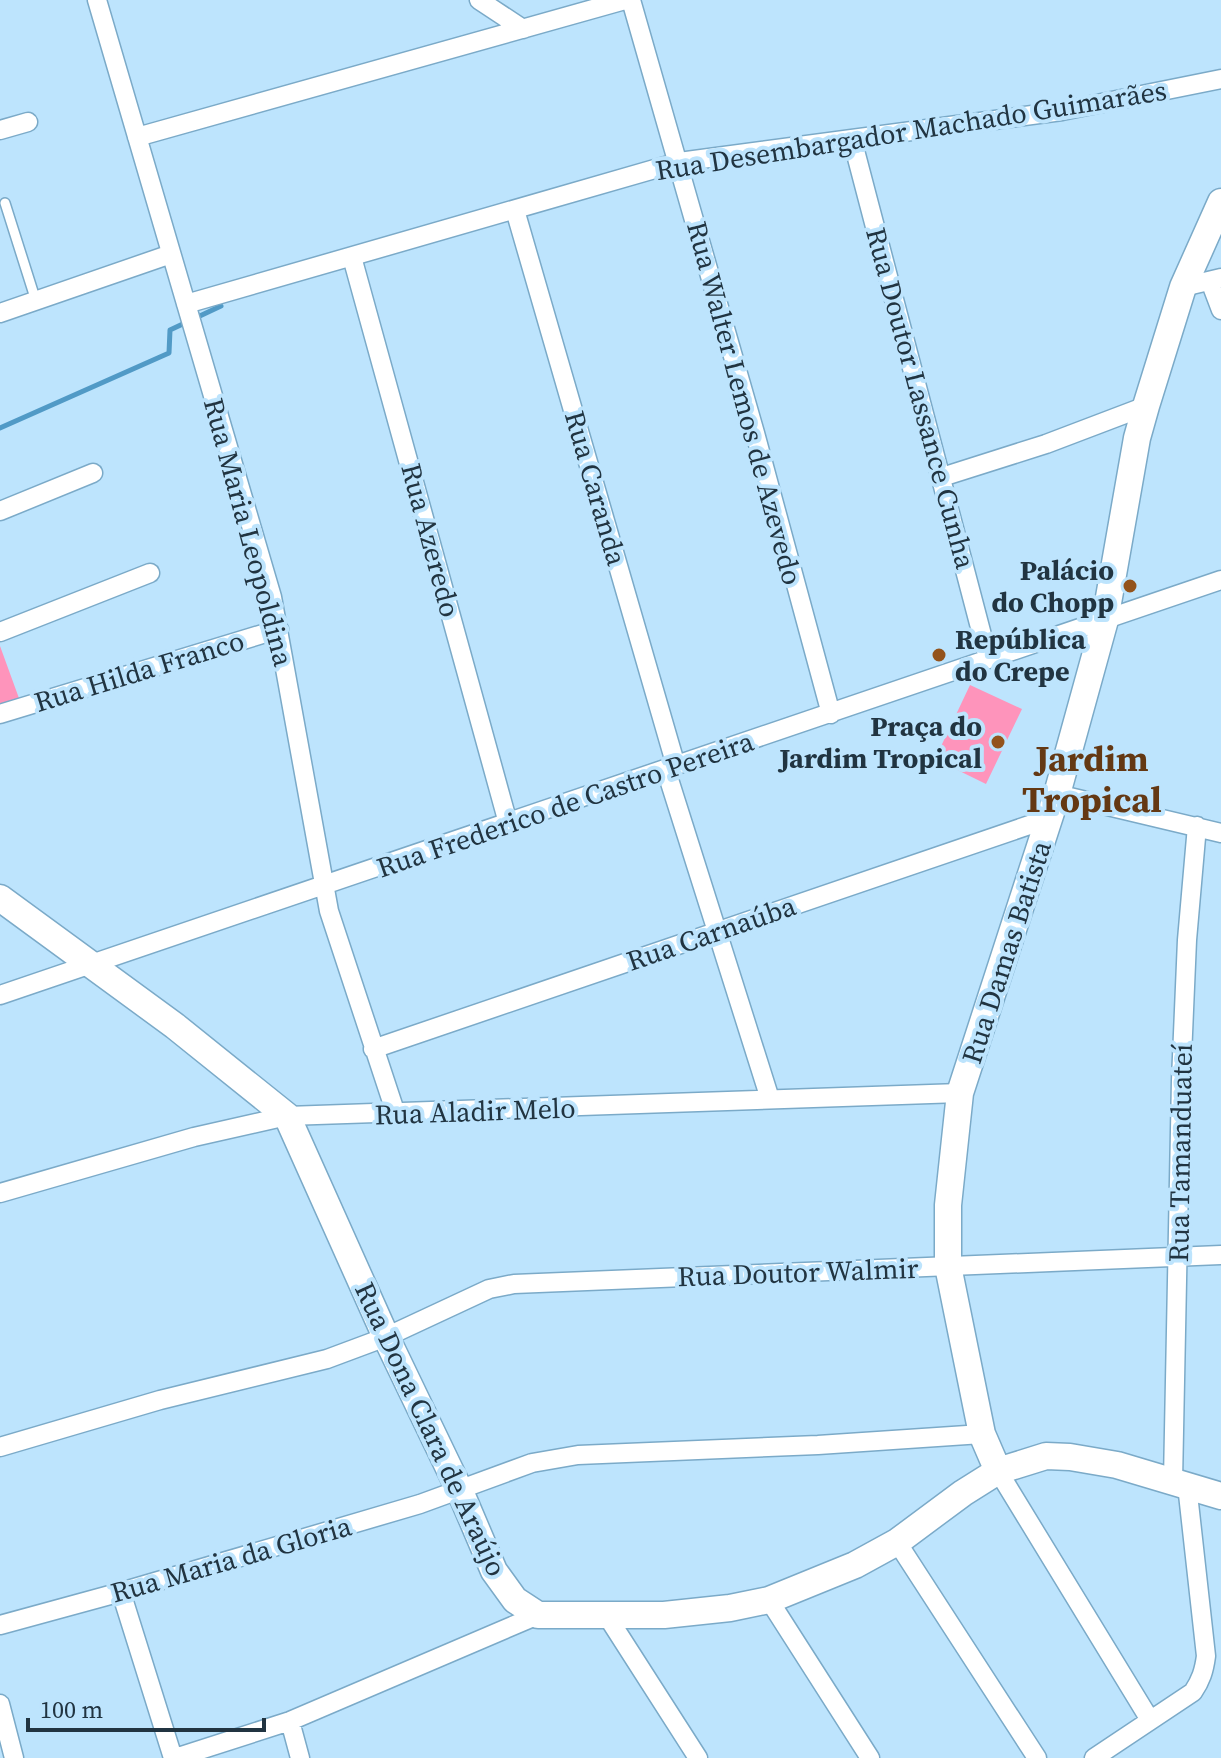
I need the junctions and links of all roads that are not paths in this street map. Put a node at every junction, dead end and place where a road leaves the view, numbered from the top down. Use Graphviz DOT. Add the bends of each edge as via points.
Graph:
graph roads {
  1 [pos="97,0"];
  2 [pos="479,0"];
  3 [pos="618,1"];
  4 [pos="523,29"];
  5 [pos="1221,79"];
  6 [pos="28,122"];
  7 [pos="0,130"];
  8 [pos="137,137"];
  9 [pos="852,139"];
  10 [pos="679,162"];
  11 [pos="5,203"];
  12 [pos="1220,208"];
  13 [pos="515,210"];
  14 [pos="171,254"];
  15 [pos="352,257"];
  16 [pos="1216,280"];
  17 [pos="1183,287"];
  18 [pos="36,301"];
  19 [pos="1221,310"];
  20 [pos="0,313"];
  21 [pos="188,313"];
  22 [pos="1146,406"];
  23 [pos="93,473"];
  24 [pos="942,477"];
  25 [pos="0,511"];
  26 [pos="150,573"];
  27 [pos="1221,580"];
  28 [pos="1105,620"];
  29 [pos="279,629"];
  30 [pos="0,632"];
  31 [pos="988,658"];
  32 [pos="0,714"];
  33 [pos="831,714"];
  34 [pos="671,768"];
  35 [pos="1053,806"];
  36 [pos="508,823"];
  37 [pos="1197,826"];
  38 [pos="1221,833"];
  39 [pos="324,886"];
  40 [pos="0,898"];
  41 [pos="718,931"];
  42 [pos="91,965"];
  43 [pos="0,995"];
  44 [pos="373,1049"];
  45 [pos="960,1093"];
  46 [pos="770,1099"];
  47 [pos="396,1114"];
  48 [pos="287,1116"];
  49 [pos="0,1193"];
  50 [pos="1221,1255"];
  51 [pos="1178,1258"];
  52 [pos="948,1266"];
  53 [pos="386,1337"];
  54 [pos="982,1434"];
  55 [pos="0,1447"];
  56 [pos="998,1471"];
  57 [pos="1180,1483"];
  58 [pos="460,1491"];
  59 [pos="1221,1496"];
  60 [pos="897,1542"];
  61 [pos="121,1592"];
  62 [pos="769,1600"];
  63 [pos="538,1615"];
  64 [pos="607,1616"];
  65 [pos="0,1625"];
  66 [pos="0,1704"];
  67 [pos="1150,1720"];
  68 [pos="290,1721"];
  69 [pos="14,1758"];
  70 [pos="174,1758"];
  71 [pos="300,1758"];
  72 [pos="698,1758"];
  73 [pos="870,1758"];
  74 [pos="1037,1758"];
  75 [pos="1094,1758"];
  1 -- 8 [label="street, Rua Maria Leopoldina"];
  2 -- 4 [label="street"];
  3 -- 4 [label="street"];
  3 -- 10 [label="street, Rua Walter Lemos de Azevedo"];
  4 -- 8 [label="street"];
  5 -- 9 [label="street, Rua Desembargador Machado Guimarães" via="1062,111"];
  6 -- 7 [label="street"];
  8 -- 14 [label="street, Rua Maria Leopoldina"];
  9 -- 10 [label="street, Rua Desembargador Machado Guimarães"];
  9 -- 24 [label="street, Rua Doutor Lassance Cunha"];
  10 -- 13 [label="street, Rua Desembargador Machado Guimarães"];
  10 -- 33 [label="street, Rua Walter Lemos de Azevedo"];
  11 -- 18 [label="lane"];
  12 -- 17 [label="main road, Rua Damas Batista"];
  13 -- 15 [label="street, Rua Desembargador Machado Guimarães"];
  13 -- 34 [label="street, Rua Caranda"];
  14 -- 18 [label="street"];
  14 -- 21 [label="street, Rua Maria Leopoldina"];
  15 -- 21 [label="street, Rua Desembargador Machado Guimarães"];
  15 -- 36 [label="street, Rua Azeredo"];
  16 -- 17 [label="street"];
  16 -- 19 [label="street"];
  17 -- 22 [label="main road, Rua Damas Batista"];
  18 -- 20 [label="street"];
  21 -- 29 [label="street, Rua Maria Leopoldina"];
  22 -- 24 [label="street"];
  22 -- 28 [label="main road, Rua Damas Batista"];
  23 -- 25 [label="street"];
  24 -- 31 [label="street, Rua Doutor Lassance Cunha"];
  26 -- 30 [label="street"];
  27 -- 28 [label="street, Rua Frederico de Castro Pereira"];
  28 -- 31 [label="street, Rua Frederico de Castro Pereira"];
  28 -- 35 [label="main road, Rua Damas Batista"];
  29 -- 32 [label="street, Rua Hilda Franco"];
  29 -- 39 [label="street, Rua Maria Leopoldina"];
  31 -- 33 [label="street, Rua Frederico de Castro Pereira"];
  33 -- 34 [label="street, Rua Frederico de Castro Pereira"];
  34 -- 36 [label="street, Rua Frederico de Castro Pereira"];
  34 -- 41 [label="street, Rua Caranda"];
  35 -- 37 [label="street"];
  35 -- 41 [label="street, Rua Carnaúba"];
  35 -- 45 [label="main road, Rua Damas Batista"];
  36 -- 39 [label="street, Rua Frederico de Castro Pereira"];
  37 -- 38 [label="street"];
  37 -- 51 [label="street, Rua Tamanduateí" via="1187,940"];
  39 -- 42 [label="street, Rua Frederico de Castro Pereira"];
  39 -- 44 [label="street, Rua Maria Leopoldina"];
  40 -- 42 [label="main road, Rua Dona Clara de Araújo"];
  41 -- 44 [label="street, Rua Carnaúba"];
  41 -- 46 [label="street, Rua Caranda"];
  42 -- 43 [label="street, Rua Frederico de Castro Pereira"];
  42 -- 48 [label="main road, Rua Dona Clara de Araújo"];
  44 -- 47 [label="street, Rua Maria Leopoldina"];
  45 -- 46 [label="street, Rua Aladir Melo"];
  45 -- 52 [label="main road, Rua Damas Batista" via="948,1205"];
  46 -- 47 [label="street, Rua Aladir Melo"];
  47 -- 48 [label="street, Rua Aladir Melo"];
  48 -- 49 [label="street, Rua Aladir Melo"];
  48 -- 53 [label="main road, Rua Dona Clara de Araújo"];
  50 -- 51 [label="street, Rua Doutor Walmir"];
  51 -- 52 [label="street, Rua Doutor Walmir"];
  51 -- 57 [label="street, Rua Tamanduateí"];
  52 -- 53 [label="street, Rua Doutor Walmir" via="514,1284 481,1293"];
  52 -- 54 [label="main road, Rua Damas Batista"];
  53 -- 55 [label="street, Rua Doutor Walmir" via="327,1359"];
  53 -- 58 [label="main road, Rua Dona Clara de Araújo"];
  54 -- 56 [label="main road"];
  54 -- 58 [label="street" via="578,1455 505,1471"];
  56 -- 57 [label="main road" via="1046,1456 1070,1457"];
  56 -- 60 [label="main road"];
  56 -- 67 [label="street"];
  57 -- 59 [label="main road"];
  57 -- 67 [label="street, Rua Tamanduateí" via="1205,1670 1193,1692"];
  58 -- 61 [label="street, Rua Maria da Gloria"];
  58 -- 63 [label="main road, Rua Dona Clara de Araújo" via="494,1571 515,1600"];
  60 -- 62 [label="main road"];
  60 -- 74 [label="street"];
  61 -- 65 [label="street, Rua Maria da Gloria"];
  61 -- 70 [label="street"];
  62 -- 64 [label="main road" via="664,1615"];
  62 -- 73 [label="street"];
  63 -- 64 [label="main road"];
  63 -- 68 [label="street"];
  64 -- 72 [label="street"];
  66 -- 69 [label="street"];
  67 -- 75 [label="street, Rua Tamanduateí"];
  68 -- 70 [label="street"];
  68 -- 71 [label="street"];
}
